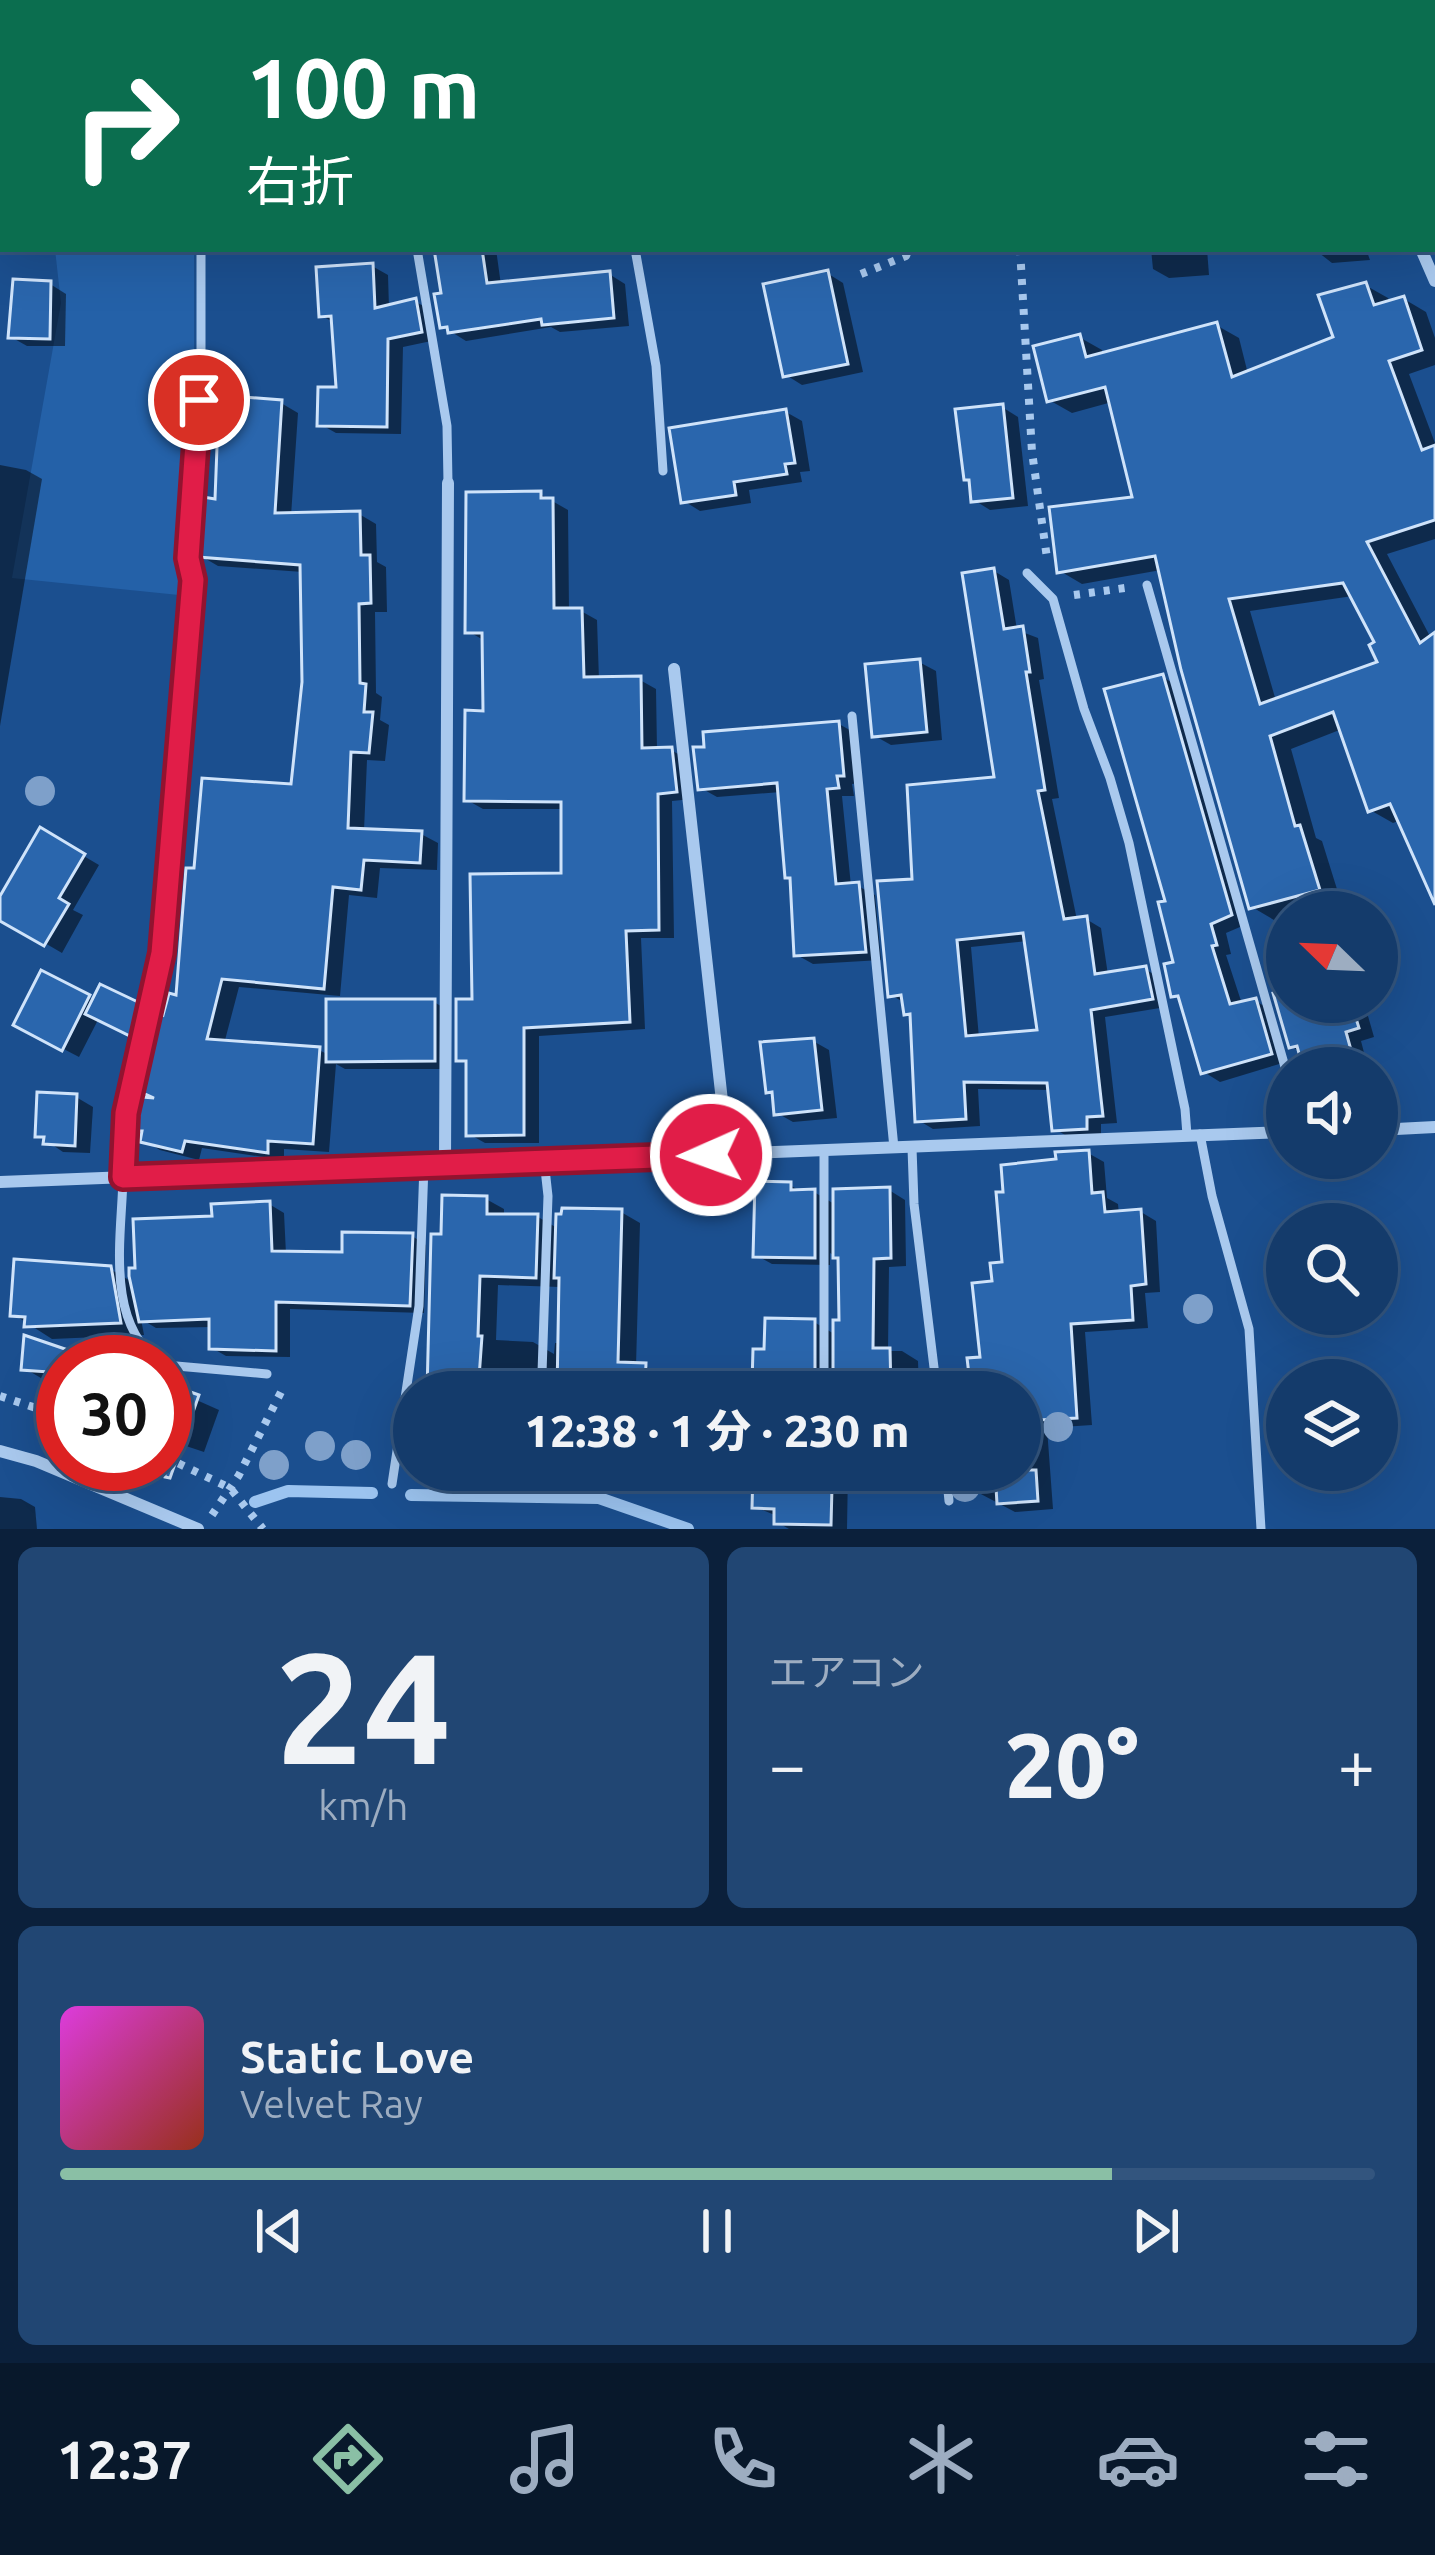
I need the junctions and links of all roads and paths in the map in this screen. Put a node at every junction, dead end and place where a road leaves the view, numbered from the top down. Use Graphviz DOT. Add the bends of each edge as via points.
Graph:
graph roads {
  1 [pos="201,252"];
  2 [pos="418,252"];
  3 [pos="636,252"];
  4 [pos="908,252"];
  5 [pos="1020,252"];
  6 [pos="1422,252"];
  7 [pos="861,274"];
  8 [pos="1435,281"];
  9 [pos="663,471"];
  10 [pos="448,483"];
  11 [pos="1027,573"];
  12 [pos="193,580"];
  13 [pos="1147,585"];
  14 [pos="1053,599"];
  15 [pos="674,669"];
  16 [pos="852,716"];
  17 [pos="1279,1047"];
  18 [pos="1435,1127"];
  19 [pos="1398,1129"];
  20 [pos="1266,1133"];
  21 [pos="1193,1135"];
  22 [pos="894,1148"];
  23 [pos="912,1148"];
  24 [pos="824,1151"];
  25 [pos="728,1155"];
  26 [pos="544,1160"];
  27 [pos="446,1164"];
  28 [pos="424,1165"];
  29 [pos="123,1177"];
  30 [pos="0,1182"];
  31 [pos="139,1335"];
  32 [pos="192,1367"];
  33 [pos="542,1371"];
  34 [pos="824,1371"];
  35 [pos="934,1371"];
  36 [pos="267,1374"];
  37 [pos="0,1396"];
  38 [pos="36,1408"];
  39 [pos="0,1451"];
  40 [pos="192,1470"];
  41 [pos="392,1484"];
  42 [pos="230,1488"];
  43 [pos="949,1491"];
  44 [pos="950,1502"];
  45 [pos="198,1529"];
  46 [pos="263,1529"];
  47 [pos="1261,1529"];
  1 -- 12 [label="lane"];
  2 -- 10 [label="lane" via="447,425"];
  3 -- 9 [label="lane" via="656,366"];
  4 -- 7 [label="path"];
  5 -- 14 [label="path" via="1032,452"];
  6 -- 8 [label="street"];
  10 -- 27 [label="street"];
  11 -- 14 [label="lane"];
  12 -- 29 [label="street" via="162,953 126,1113"];
  13 -- 14 [label="path"];
  13 -- 17 [label="lane"];
  14 -- 21 [label="lane" via="1129,843"];
  15 -- 25 [label="street"];
  16 -- 22 [label="lane"];
  18 -- 19 [label="street"];
  20 -- 21 [label="street"];
  21 -- 23 [label="street"];
  21 -- 47 [label="lane" via="1249,1329"];
  22 -- 23 [label="street"];
  22 -- 24 [label="street"];
  23 -- 35 [label="lane"];
  24 -- 25 [label="street"];
  24 -- 34 [label="lane"];
  25 -- 26 [label="street"];
  26 -- 27 [label="street"];
  26 -- 33 [label="lane"];
  27 -- 28 [label="street"];
  28 -- 29 [label="street"];
  28 -- 41 [label="lane" via="419,1306"];
  29 -- 30 [label="street"];
  29 -- 31 [label="lane" via="118,1275"];
  32 -- 36 [label="lane"];
  36 -- 42 [label="path" via="283,1387"];
  37 -- 38 [label="path"];
  39 -- 45 [label="street"];
  40 -- 42 [label="path"];
  42 -- 46 [label="path"];
  43 -- 44 [label="lane"];
}
